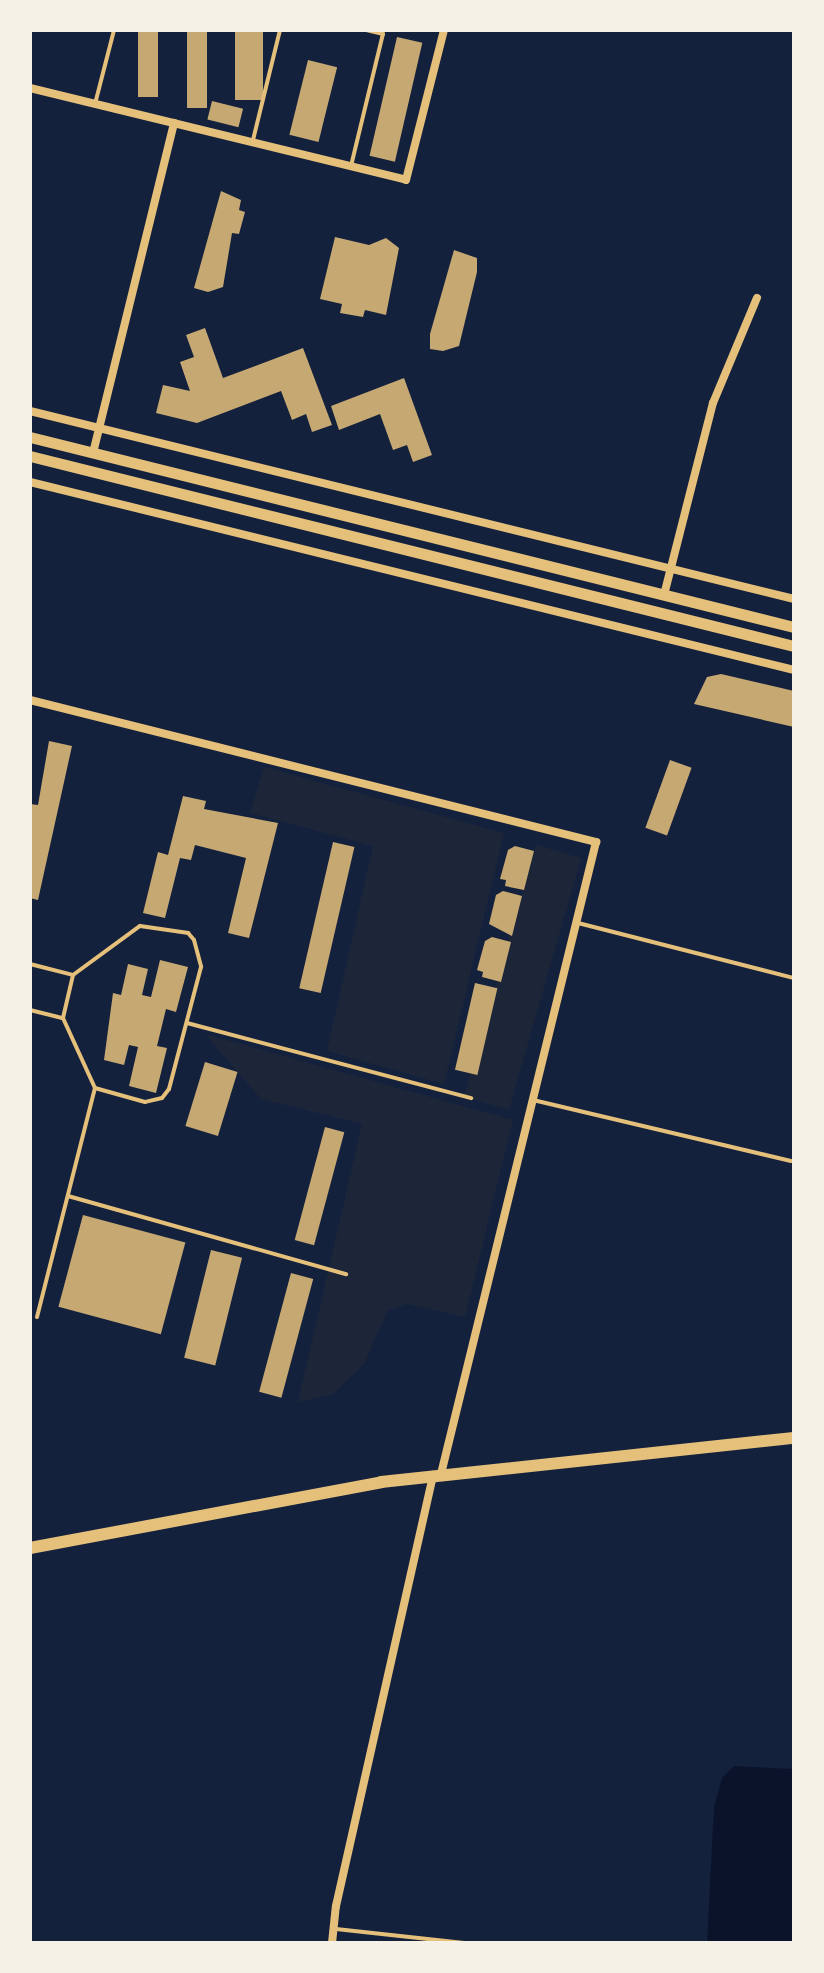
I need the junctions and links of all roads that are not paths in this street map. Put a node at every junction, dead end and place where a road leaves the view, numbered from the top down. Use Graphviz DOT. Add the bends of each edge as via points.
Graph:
graph roads {
  1 [pos="114,30"];
  2 [pos="280,30"];
  3 [pos="366,30"];
  4 [pos="444,30"];
  5 [pos="30,88"];
  6 [pos="95,104"];
  7 [pos="174,123"];
  8 [pos="252,142"];
  9 [pos="351,166"];
  10 [pos="757,298"];
  11 [pos="30,411"];
  12 [pos="99,428"];
  13 [pos="30,437"];
  14 [pos="93,453"];
  15 [pos="30,456"];
  16 [pos="30,482"];
  17 [pos="671,569"];
  18 [pos="664,595"];
  19 [pos="794,599"];
  20 [pos="794,627"];
  21 [pos="794,646"];
  22 [pos="794,670"];
  23 [pos="30,700"];
  24 [pos="576,923"];
  25 [pos="30,964"];
  26 [pos="73,975"];
  27 [pos="794,978"];
  28 [pos="30,1010"];
  29 [pos="63,1018"];
  30 [pos="186,1023"];
  31 [pos="95,1088"];
  32 [pos="471,1098"];
  33 [pos="533,1100"];
  34 [pos="791,1161"];
  35 [pos="68,1196"];
  36 [pos="346,1274"];
  37 [pos="37,1317"];
  38 [pos="794,1438"];
  39 [pos="437,1474"];
  40 [pos="30,1548"];
  41 [pos="333,1929"];
  42 [pos="332,1943"];
  43 [pos="464,1943"];
  1 -- 6 [label="lane"];
  2 -- 8 [label="lane"];
  3 -- 9 [label="lane" via="383,34"];
  4 -- 9 [label="street" via="406,180"];
  5 -- 6 [label="street"];
  6 -- 7 [label="street"];
  7 -- 8 [label="street"];
  7 -- 12 [label="street"];
  8 -- 9 [label="street"];
  10 -- 17 [label="street" via="713,403"];
  11 -- 12 [label="street"];
  12 -- 14 [label="street"];
  12 -- 17 [label="street"];
  13 -- 14 [label="main road"];
  14 -- 18 [label="main road"];
  15 -- 21 [label="main road"];
  16 -- 22 [label="street"];
  17 -- 18 [label="street"];
  17 -- 19 [label="street"];
  18 -- 20 [label="main road"];
  23 -- 24 [label="street" via="596,842"];
  24 -- 27 [label="lane"];
  24 -- 33 [label="street"];
  25 -- 26 [label="lane"];
  26 -- 29 [label="lane"];
  26 -- 30 [label="lane" via="140,926 188,933 199,949 201,967"];
  28 -- 29 [label="lane"];
  29 -- 31 [label="lane"];
  30 -- 31 [label="lane" via="162,1098 145,1102"];
  30 -- 32 [label="lane"];
  31 -- 35 [label="lane"];
  33 -- 34 [label="lane"];
  33 -- 39 [label="street"];
  35 -- 36 [label="lane"];
  35 -- 37 [label="lane"];
  38 -- 39 [label="highway"];
  39 -- 40 [label="highway"];
  39 -- 41 [label="street"];
  41 -- 42 [label="street"];
  41 -- 43 [label="lane"];
}
